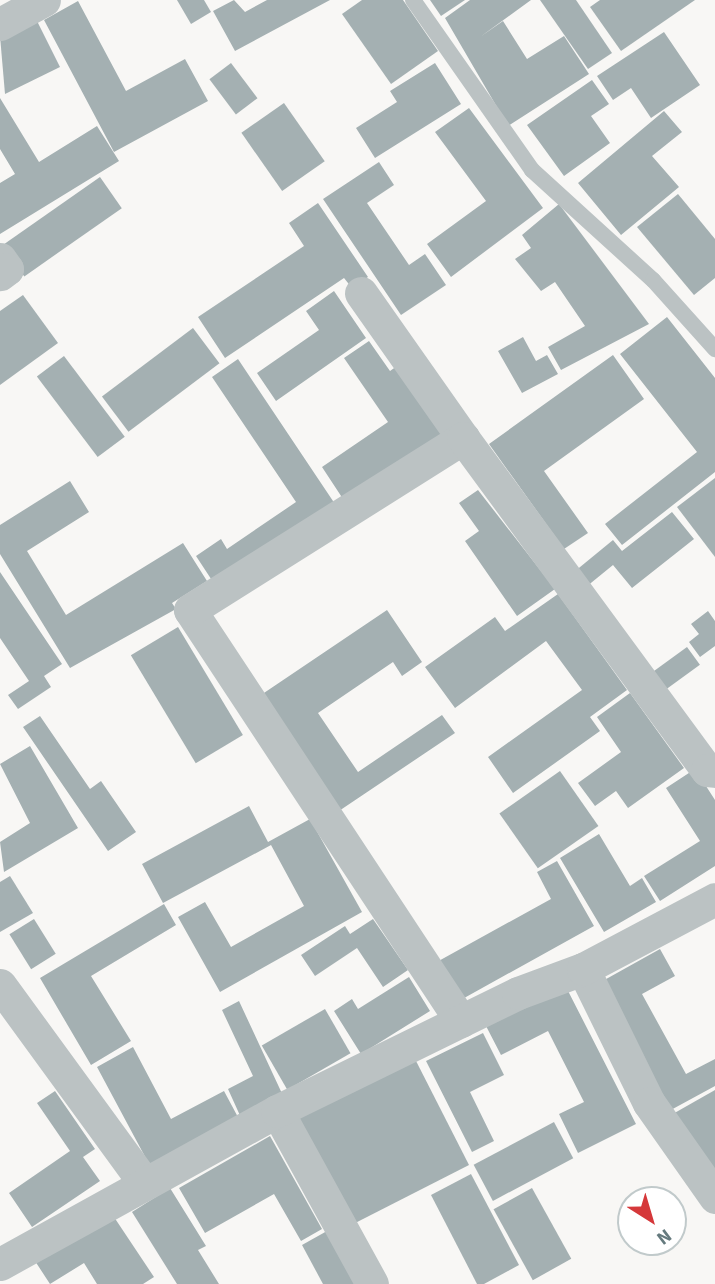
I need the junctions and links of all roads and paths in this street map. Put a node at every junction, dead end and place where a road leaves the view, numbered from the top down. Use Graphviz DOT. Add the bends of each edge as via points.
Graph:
graph roads {
  1 [pos="44,0"];
  2 [pos="413,0"];
  3 [pos="0,24"];
  4 [pos="0,259"];
  5 [pos="0,274"];
  6 [pos="360,293"];
  7 [pos="715,349"];
  8 [pos="463,438"];
  9 [pos="715,771"];
  10 [pos="715,899"];
  11 [pos="583,970"];
  12 [pos="0,985"];
  13 [pos="461,1021"];
  14 [pos="277,1111"];
  15 [pos="142,1180"];
  16 [pos="715,1197"];
  17 [pos="0,1264"];
  18 [pos="372,1284"];
  1 -- 3 [label="street"];
  2 -- 7 [label="lane" via="532,170 653,280"];
  4 -- 5 [label="street" via="7,269"];
  6 -- 8 [label="street"];
  8 -- 9 [label="street" via="707,770"];
  8 -- 13 [label="street" via="190,610"];
  10 -- 11 [label="street"];
  11 -- 13 [label="street"];
  11 -- 16 [label="street" via="649,1103"];
  12 -- 15 [label="street"];
  13 -- 14 [label="street"];
  14 -- 15 [label="street"];
  14 -- 18 [label="street"];
  15 -- 17 [label="street"];
}
